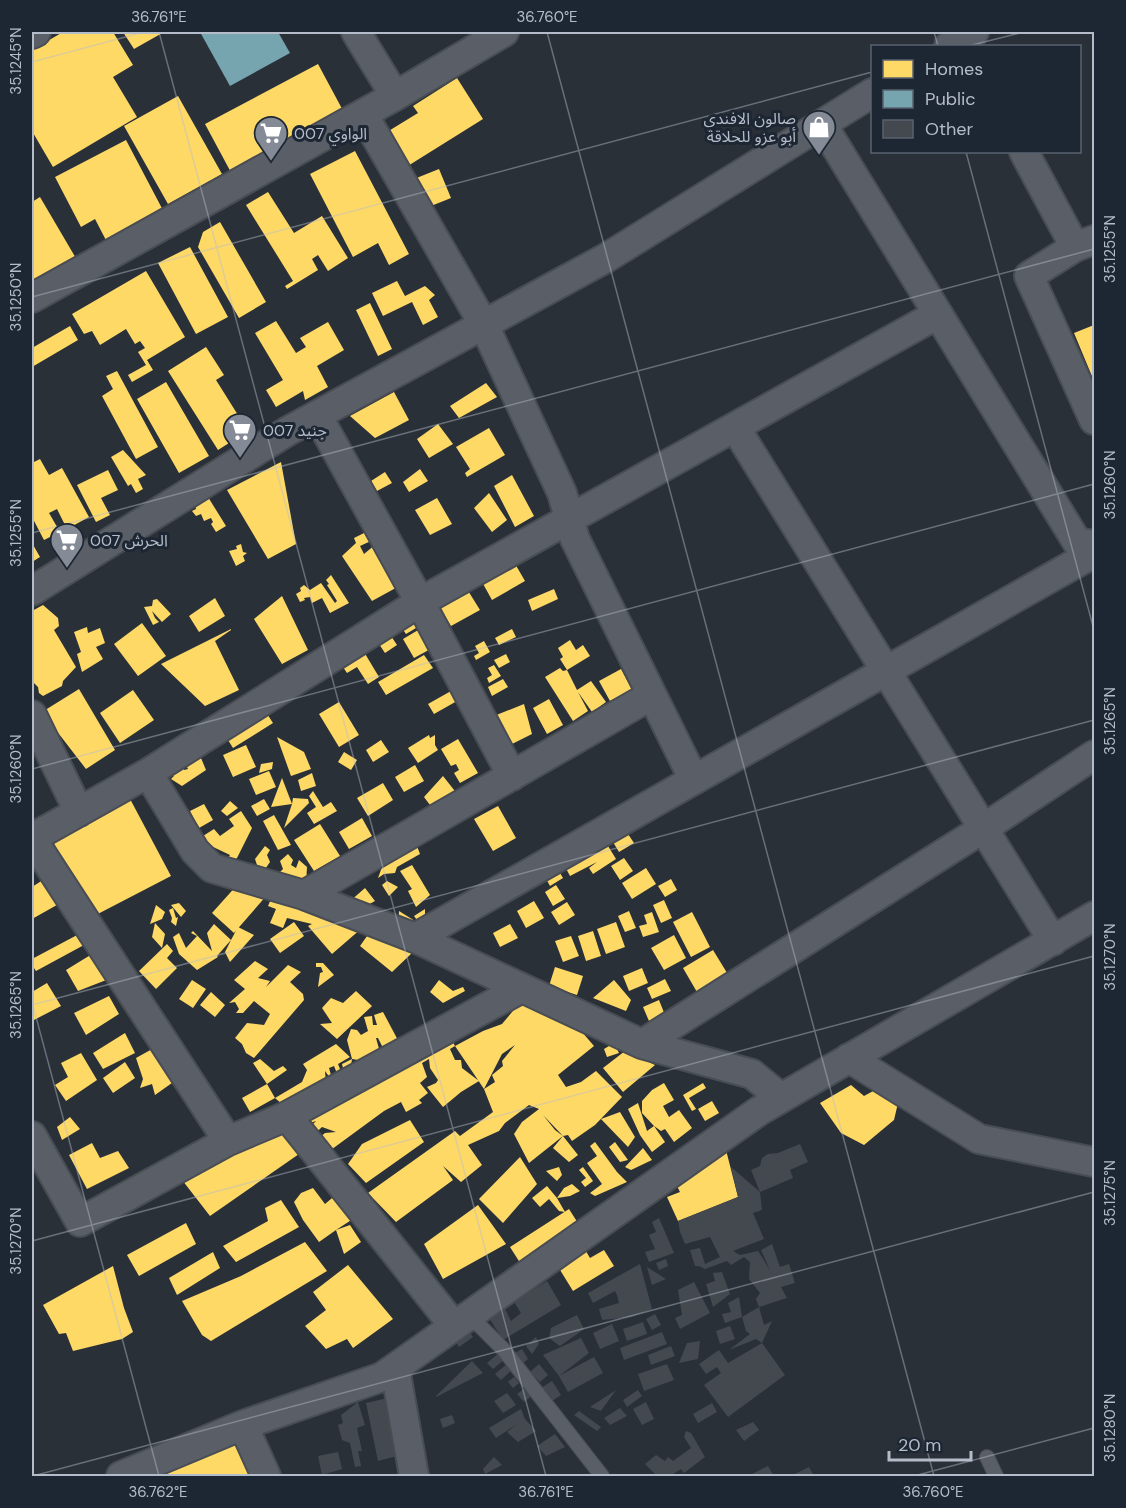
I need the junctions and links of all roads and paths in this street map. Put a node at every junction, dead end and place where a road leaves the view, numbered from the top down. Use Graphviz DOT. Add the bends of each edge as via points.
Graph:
graph roads {
  1 [pos="36,32"];
  2 [pos="356,32"];
  3 [pos="504,32"];
  4 [pos="32,34"];
  5 [pos="871,94"];
  6 [pos="395,96"];
  7 [pos="363,114"];
  8 [pos="822,124"];
  9 [pos="1025,153"];
  10 [pos="1085,244"];
  11 [pos="32,298"];
  12 [pos="938,314"];
  13 [pos="484,325"];
  14 [pos="318,415"];
  15 [pos="1095,420"];
  16 [pos="735,427"];
  17 [pos="570,518"];
  18 [pos="1095,545"];
  19 [pos="1095,553"];
  20 [pos="32,591"];
  21 [pos="420,602"];
  22 [pos="886,671"];
  23 [pos="652,695"];
  24 [pos="32,715"];
  25 [pos="1095,755"];
  26 [pos="148,773"];
  27 [pos="512,776"];
  28 [pos="694,780"];
  29 [pos="79,812"];
  30 [pos="984,828"];
  31 [pos="32,838"];
  32 [pos="304,896"];
  33 [pos="1095,916"];
  34 [pos="415,938"];
  35 [pos="1053,940"];
  36 [pos="522,988"];
  37 [pos="642,1044"];
  38 [pos="849,1058"];
  39 [pos="781,1098"];
  40 [pos="287,1116"];
  41 [pos="32,1136"];
  42 [pos="228,1141"];
  43 [pos="1095,1162"];
  44 [pos="462,1321"];
  45 [pos="395,1368"];
  46 [pos="243,1425"];
  47 [pos="987,1457"];
  48 [pos="121,1476"];
  49 [pos="266,1476"];
  50 [pos="414,1476"];
  51 [pos="602,1476"];
  52 [pos="996,1476"];
  1 -- 4 [label="street"];
  2 -- 6 [label="street"];
  3 -- 6 [label="street"];
  5 -- 8 [label="street"];
  6 -- 7 [label="street"];
  7 -- 11 [label="street"];
  7 -- 13 [label="street"];
  8 -- 12 [label="street"];
  8 -- 13 [label="street" via="606,258"];
  9 -- 10 [label="street"];
  10 -- 15 [label="street" via="1029,276"];
  12 -- 16 [label="street"];
  12 -- 18 [label="street" via="1077,542"];
  13 -- 14 [label="street"];
  13 -- 17 [label="street"];
  14 -- 20 [label="street"];
  14 -- 21 [label="street"];
  16 -- 17 [label="street"];
  16 -- 22 [label="street"];
  17 -- 21 [label="street"];
  17 -- 23 [label="street" via="575,539"];
  19 -- 22 [label="street"];
  21 -- 26 [label="street"];
  21 -- 27 [label="street"];
  22 -- 28 [label="street"];
  22 -- 30 [label="street"];
  23 -- 27 [label="street"];
  23 -- 28 [label="street"];
  24 -- 29 [label="street"];
  25 -- 30 [label="street"];
  26 -- 29 [label="street"];
  26 -- 32 [label="street" via="205,863 219,871"];
  27 -- 32 [label="street"];
  28 -- 34 [label="street"];
  29 -- 31 [label="street"];
  30 -- 35 [label="street"];
  30 -- 37 [label="street"];
  31 -- 42 [label="street"];
  32 -- 34 [label="street"];
  33 -- 35 [label="street"];
  34 -- 36 [label="street"];
  35 -- 38 [label="street"];
  36 -- 37 [label="street"];
  36 -- 40 [label="street"];
  37 -- 39 [label="street" via="752,1074"];
  38 -- 39 [label="street"];
  38 -- 43 [label="street" via="979,1139"];
  39 -- 44 [label="street"];
  40 -- 42 [label="street"];
  40 -- 44 [label="street"];
  41 -- 42 [label="street" via="80,1222"];
  44 -- 45 [label="street"];
  44 -- 51 [label="lane" via="503,1349"];
  45 -- 46 [label="street" via="382,1377"];
  45 -- 50 [label="street"];
  46 -- 48 [label="street"];
  46 -- 49 [label="street"];
  47 -- 52 [label="lane"];
}
